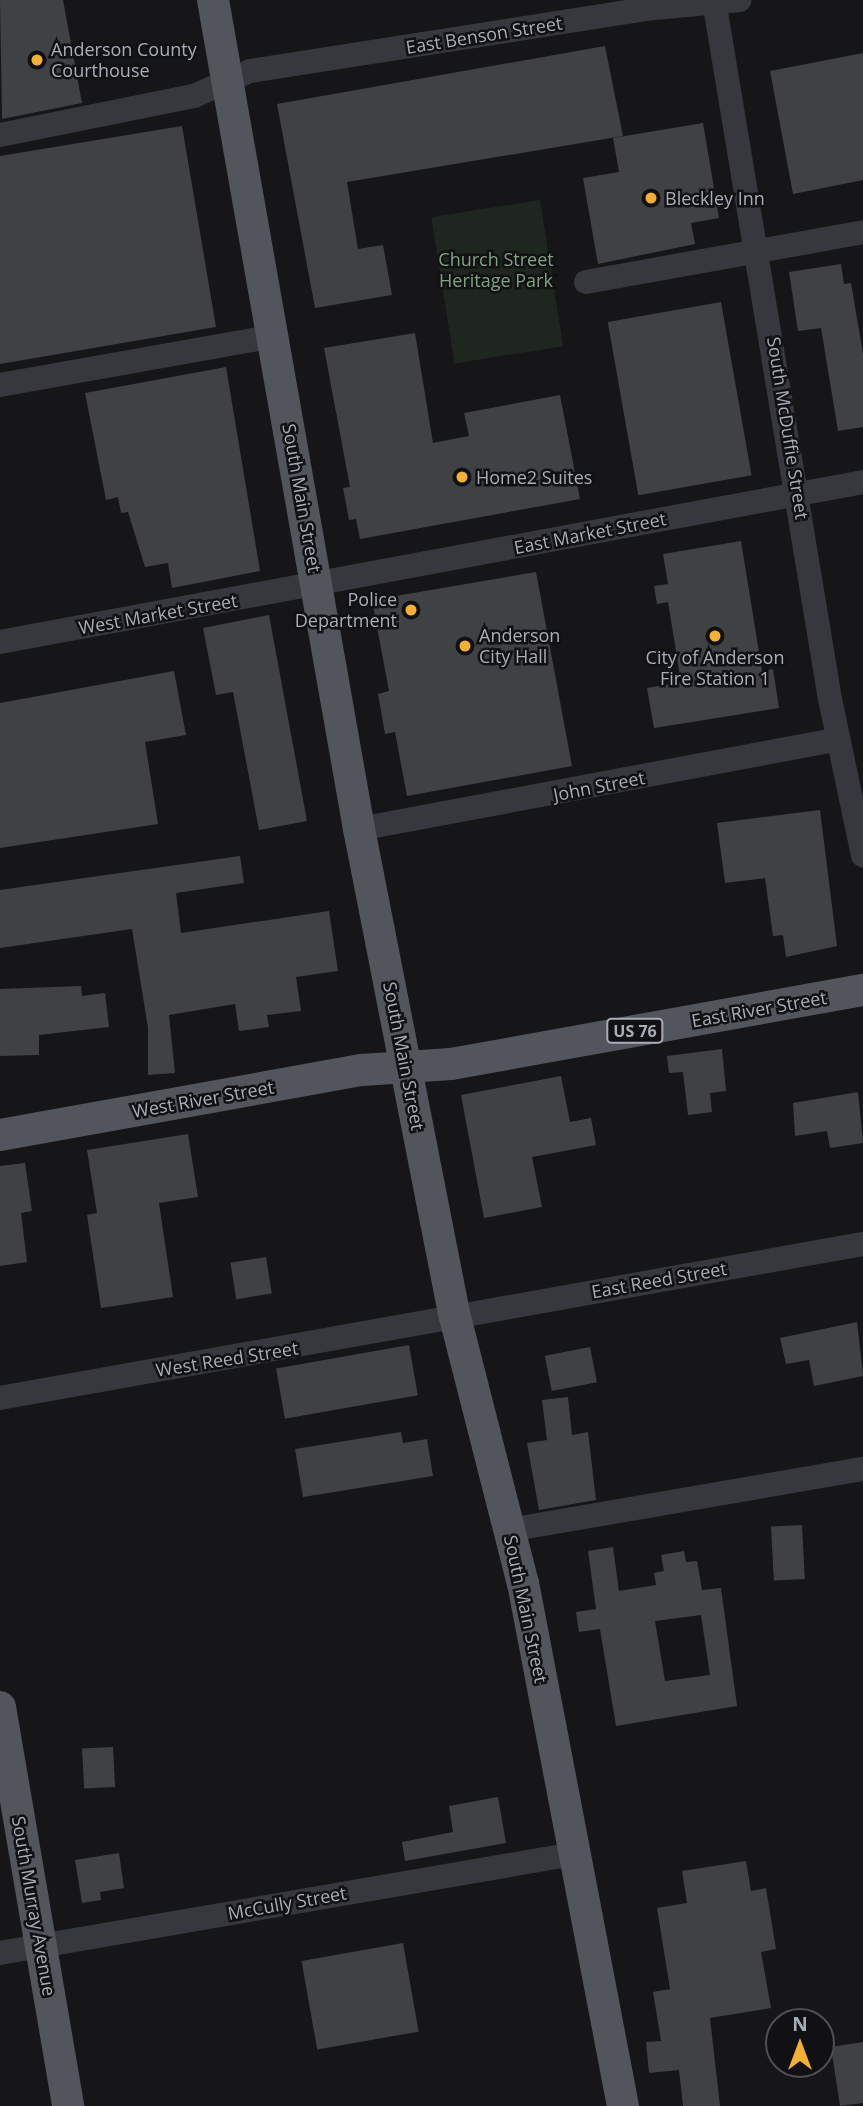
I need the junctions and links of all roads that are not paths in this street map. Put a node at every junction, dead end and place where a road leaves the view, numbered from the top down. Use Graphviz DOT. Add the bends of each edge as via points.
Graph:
graph roads {
  1 [pos="213,0"];
  2 [pos="740,0"];
  3 [pos="715,2"];
  4 [pos="229,80"];
  5 [pos="0,135"];
  6 [pos="863,232"];
  7 [pos="758,251"];
  8 [pos="586,282"];
  9 [pos="274,337"];
  10 [pos="0,385"];
  11 [pos="863,482"];
  12 [pos="799,494"];
  13 [pos="317,585"];
  14 [pos="0,642"];
  15 [pos="839,739"];
  16 [pos="359,829"];
  17 [pos="863,856"];
  18 [pos="863,990"];
  19 [pos="406,1069"];
  20 [pos="0,1135"];
  21 [pos="863,1244"];
  22 [pos="455,1317"];
  23 [pos="0,1398"];
  24 [pos="863,1469"];
  25 [pos="509,1530"];
  26 [pos="0,1707"];
  27 [pos="575,1854"];
  28 [pos="41,1946"];
  29 [pos="0,1953"];
  30 [pos="68,2106"];
  31 [pos="623,2106"];
  1 -- 4 [label="main road, South Main Street"];
  2 -- 3 [label="street, East Benson Street"];
  3 -- 4 [label="street, East Benson Street" via="250,71"];
  3 -- 7 [label="street, South McDuffie Street"];
  4 -- 5 [label="street, East Benson Street" via="194,96"];
  4 -- 9 [label="main road, South Main Street"];
  6 -- 7 [label="street"];
  7 -- 8 [label="street"];
  7 -- 12 [label="street, South McDuffie Street"];
  9 -- 10 [label="street"];
  9 -- 13 [label="main road, South Main Street"];
  11 -- 12 [label="street, East Market Street"];
  12 -- 13 [label="street, East Market Street"];
  12 -- 15 [label="street, South McDuffie Street"];
  13 -- 14 [label="street, West Market Street"];
  13 -- 16 [label="main road, South Main Street"];
  15 -- 16 [label="street, John Street"];
  15 -- 17 [label="street, South McDuffie Street"];
  16 -- 19 [label="main road, South Main Street"];
  18 -- 19 [label="main road, East River Street / US 76"];
  19 -- 20 [label="main road, West River Street / US 76" via="362,1070"];
  19 -- 22 [label="main road, South Main Street"];
  21 -- 22 [label="street, East Reed Street"];
  22 -- 23 [label="street, West Reed Street"];
  22 -- 25 [label="main road, South Main Street"];
  24 -- 25 [label="street"];
  25 -- 27 [label="main road, South Main Street"];
  26 -- 28 [label="main road, South Murray Avenue"];
  27 -- 28 [label="street, McCully Street"];
  27 -- 31 [label="main road, South Main Street"];
  28 -- 29 [label="street, McCully Street"];
  28 -- 30 [label="main road, South Murray Avenue"];
}
